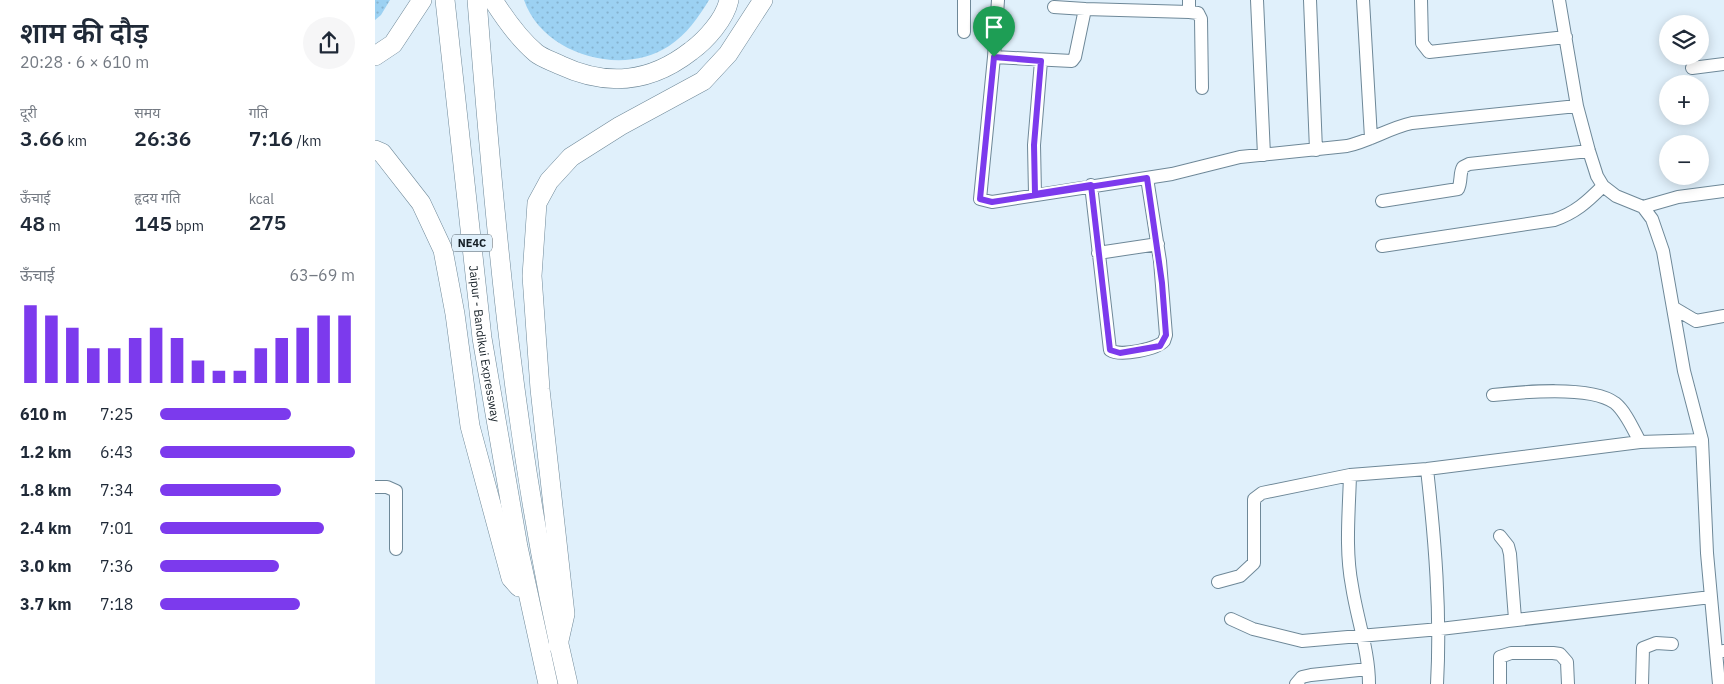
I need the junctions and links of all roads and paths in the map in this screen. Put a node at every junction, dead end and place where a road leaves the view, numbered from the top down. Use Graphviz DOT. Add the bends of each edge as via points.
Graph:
graph roads {
  1 [pos="422,0"];
  2 [pos="445,0"];
  3 [pos="477,0"];
  4 [pos="493,0"];
  5 [pos="729,0"];
  6 [pos="763,0"];
  7 [pos="964,0"];
  8 [pos="998,0"];
  9 [pos="1257,0"];
  10 [pos="1310,0"];
  11 [pos="1363,0"];
  12 [pos="1421,0"];
  13 [pos="1559,0"];
  14 [pos="1189,6"];
  15 [pos="1054,7"];
  16 [pos="1085,9"];
  17 [pos="964,32"];
  18 [pos="1566,37"];
  19 [pos="375,56"];
  20 [pos="994,57"];
  21 [pos="1041,61"];
  22 [pos="1724,64"];
  23 [pos="1692,68"];
  24 [pos="1202,88"];
  25 [pos="1577,106"];
  26 [pos="1371,138"];
  27 [pos="375,150"];
  28 [pos="1316,150"];
  29 [pos="1589,151"];
  30 [pos="1263,155"];
  31 [pos="1147,178"];
  32 [pos="1091,185"];
  33 [pos="1603,186"];
  34 [pos="1724,192"];
  35 [pos="1035,194"];
  36 [pos="1382,201"];
  37 [pos="1643,207"];
  38 [pos="1158,244"];
  39 [pos="1382,246"];
  40 [pos="1098,253"];
  41 [pos="1674,308"];
  42 [pos="1724,316"];
  43 [pos="1493,395"];
  44 [pos="1702,440"];
  45 [pos="1640,442"];
  46 [pos="1427,469"];
  47 [pos="1349,475"];
  48 [pos="375,487"];
  49 [pos="1500,536"];
  50 [pos="396,549"];
  51 [pos="1218,582"];
  52 [pos="1711,597"];
  53 [pos="528,598"];
  54 [pos="1231,619"];
  55 [pos="1515,619"];
  56 [pos="1440,629"];
  57 [pos="1362,636"];
  58 [pos="1672,644"];
  59 [pos="559,645"];
  60 [pos="1720,652"];
  61 [pos="1368,669"];
  62 [pos="548,684"];
  63 [pos="568,684"];
  64 [pos="1296,684"];
  65 [pos="1369,684"];
  66 [pos="1437,684"];
  67 [pos="1500,684"];
  68 [pos="1568,684"];
  69 [pos="1642,684"];
  70 [pos="1719,684"];
  1 -- 19 [label="highway" via="393,44"];
  2 -- 53 [label="highway, Jaipur - Bandikui Expressway / NE4C" via="482,338"];
  3 -- 59 [label="highway, Jaipur - Bandikui Expressway / NE4C" via="496,236 523,438"];
  4 -- 5 [label="highway" via="507,23 537,54 578,74 605,80 639,78 677,62 698,46 715,26"];
  6 -- 59 [label="highway" via="727,54 703,82 620,126 571,157 549,181 537,203 532,276 540,389 565,614"];
  7 -- 17 [label="street"];
  8 -- 20 [label="street"];
  9 -- 30 [label="street"];
  10 -- 28 [label="street"];
  11 -- 26 [label="street"];
  12 -- 18 [label="street" via="1422,43 1429,52"];
  13 -- 18 [label="street"];
  14 -- 16 [label="street"];
  14 -- 24 [label="street" via="1201,19"];
  15 -- 16 [label="street"];
  16 -- 21 [label="street" via="1072,61"];
  18 -- 25 [label="street"];
  20 -- 21 [label="street"];
  20 -- 35 [label="street" via="980,199 992,202"];
  21 -- 35 [label="street" via="1034,145"];
  22 -- 23 [label="street"];
  25 -- 26 [label="street" via="1412,123 1396,126"];
  25 -- 29 [label="street"];
  26 -- 28 [label="street"];
  27 -- 53 [label="highway" via="382,153 421,203 443,250 470,426 511,578"];
  28 -- 30 [label="street"];
  29 -- 33 [label="street"];
  29 -- 36 [label="street" via="1469,164 1460,172 1458,189"];
  30 -- 31 [label="street"];
  31 -- 32 [label="street"];
  31 -- 38 [label="street"];
  32 -- 35 [label="street"];
  32 -- 40 [label="street"];
  33 -- 37 [label="street"];
  33 -- 39 [label="street" via="1581,208 1554,220"];
  34 -- 37 [label="street" via="1678,197"];
  37 -- 41 [label="street" via="1657,232"];
  38 -- 40 [label="street"];
  38 -- 40 [label="street" via="1166,335 1164,341 1154,348 1120,353 1110,350"];
  41 -- 42 [label="street" via="1696,321"];
  41 -- 44 [label="street" via="1684,371"];
  43 -- 45 [label="street" via="1547,390 1607,399 1623,413"];
  44 -- 45 [label="street"];
  44 -- 52 [label="street"];
  45 -- 46 [label="street"];
  46 -- 47 [label="street"];
  46 -- 56 [label="street"];
  47 -- 51 [label="street" via="1257,495 1253,563 1240,576"];
  47 -- 57 [label="street" via="1351,585"];
  48 -- 50 [label="street" via="396,491"];
  49 -- 55 [label="street" via="1510,554"];
  52 -- 55 [label="street"];
  52 -- 60 [label="street"];
  53 -- 62 [label="highway, Jaipur - Bandikui Expressway / NE4C"];
  54 -- 57 [label="street" via="1253,629 1302,641"];
  55 -- 56 [label="street"];
  56 -- 57 [label="street"];
  56 -- 66 [label="street"];
  57 -- 61 [label="street"];
  58 -- 69 [label="street" via="1643,648"];
  59 -- 63 [label="highway, Jaipur - Bandikui Expressway / NE4C"];
  60 -- 70 [label="street"];
  61 -- 64 [label="street" via="1311,675"];
  61 -- 65 [label="street"];
  67 -- 68 [label="street" via="1500,657 1511,653 1560,654 1565,658"];
}
